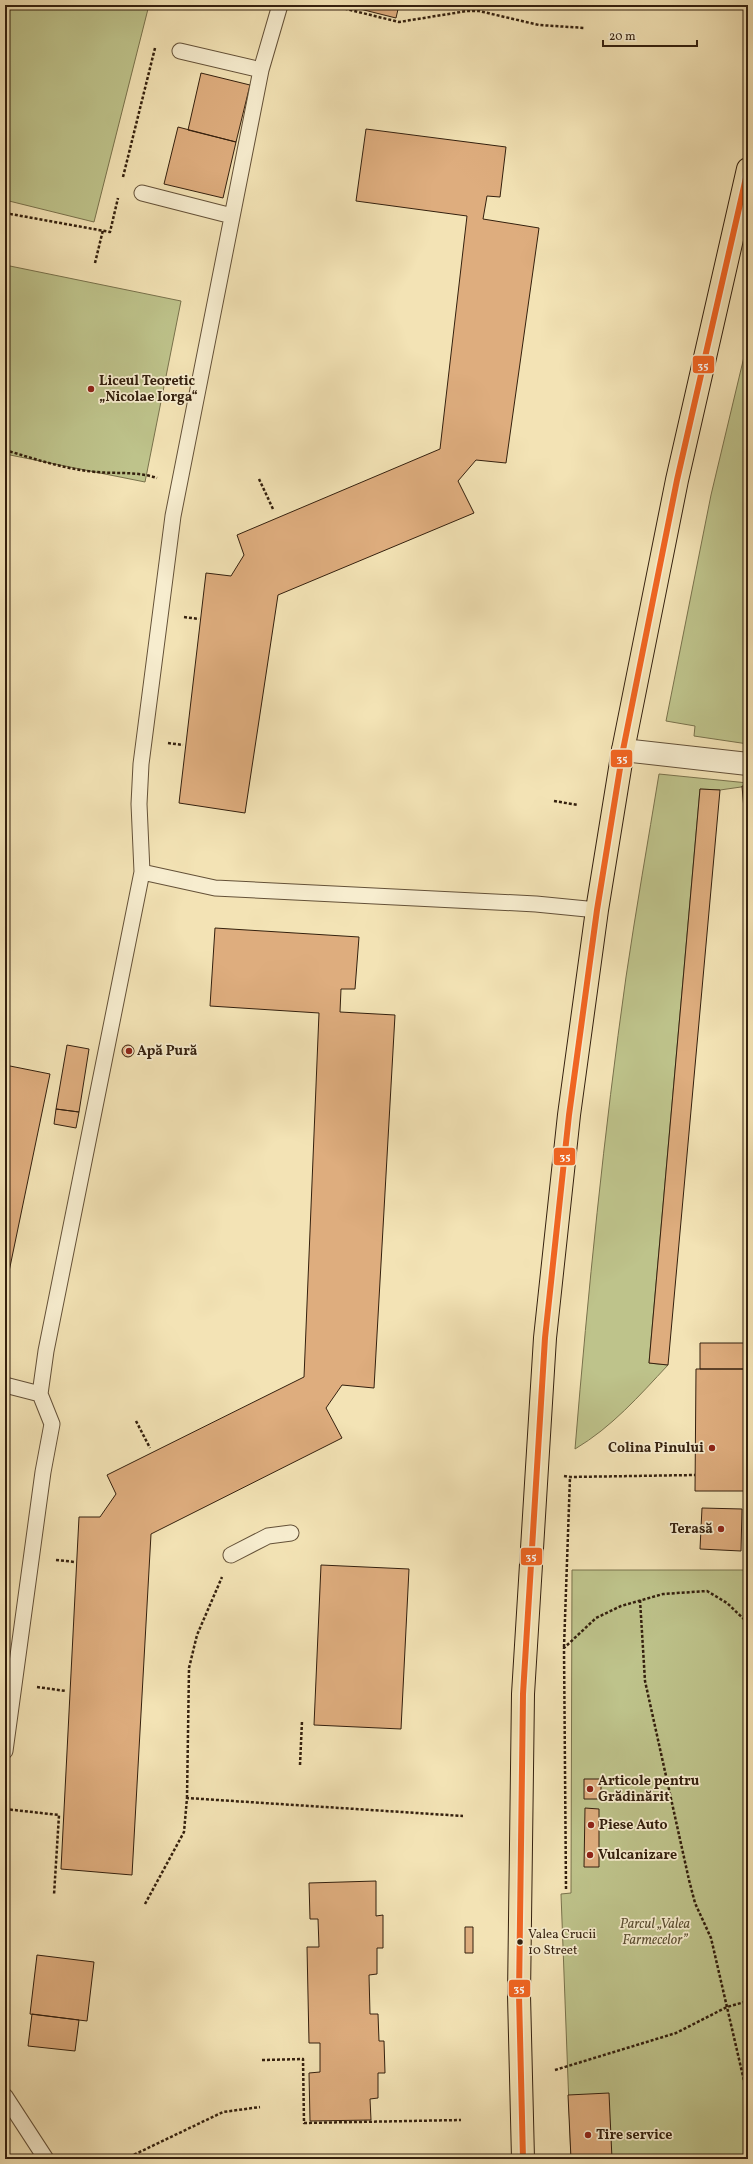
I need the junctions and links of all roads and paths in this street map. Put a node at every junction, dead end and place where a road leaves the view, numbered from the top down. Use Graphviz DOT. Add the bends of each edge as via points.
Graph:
graph roads {
  1 [pos="280,5"];
  2 [pos="330,5"];
  3 [pos="585,28"];
  4 [pos="180,51"];
  5 [pos="261,70"];
  6 [pos="748,169"];
  7 [pos="121,185"];
  8 [pos="119,193"];
  9 [pos="142,193"];
  10 [pos="5,213"];
  11 [pos="232,216"];
  12 [pos="103,230"];
  13 [pos="95,263"];
  14 [pos="5,450"];
  15 [pos="258,479"];
  16 [pos="178,492"];
  17 [pos="273,509"];
  18 [pos="623,750"];
  19 [pos="748,764"];
  20 [pos="554,801"];
  21 [pos="578,805"];
  22 [pos="142,872"];
  23 [pos="597,910"];
  24 [pos="5,1385"];
  25 [pos="40,1394"];
  26 [pos="136,1421"];
  27 [pos="150,1448"];
  28 [pos="558,1474"];
  29 [pos="695,1476"];
  30 [pos="570,1477"];
  31 [pos="291,1533"];
  32 [pos="231,1555"];
  33 [pos="640,1600"];
  34 [pos="748,1623"];
  35 [pos="564,1648"];
  36 [pos="302,1721"];
  37 [pos="5,1751"];
  38 [pos="300,1765"];
  39 [pos="187,1798"];
  40 [pos="5,1809"];
  41 [pos="463,1816"];
  42 [pos="566,1889"];
  43 [pos="54,1895"];
  44 [pos="145,1904"];
  45 [pos="748,2002"];
  46 [pos="727,2007"];
  47 [pos="262,2060"];
  48 [pos="555,2070"];
  49 [pos="5,2096"];
  50 [pos="748,2098"];
  51 [pos="260,2107"];
  52 [pos="462,2120"];
  53 [pos="46,2159"];
  54 [pos="125,2159"];
  55 [pos="524,2159"];
  1 -- 5 [label="lane"];
  2 -- 3 [label="path" via="399,22 479,11 539,25"];
  4 -- 5 [label="lane"];
  4 -- 7 [label="path" via="155,45"];
  5 -- 11 [label="lane"];
  6 -- 18 [label="main road" via="677,480"];
  8 -- 12 [label="path" via="110,232"];
  9 -- 11 [label="lane"];
  10 -- 12 [label="path"];
  11 -- 16 [label="lane"];
  12 -- 13 [label="path"];
  14 -- 16 [label="path" via="66,468 142,474 157,479"];
  15 -- 17 [label="path"];
  16 -- 22 [label="lane" via="141,764 139,804"];
  18 -- 19 [label="street"];
  18 -- 23 [label="main road"];
  20 -- 21 [label="path"];
  22 -- 23 [label="lane" via="214,888 536,904"];
  22 -- 25 [label="lane" via="49,1336"];
  23 -- 55 [label="main road" via="569,1115 545,1330 523,1694 519,1995"];
  24 -- 25 [label="lane"];
  25 -- 37 [label="lane" via="52,1424 43,1472"];
  26 -- 27 [label="path"];
  28 -- 30 [label="path"];
  29 -- 30 [label="path"];
  30 -- 35 [label="path"];
  31 -- 32 [label="lane" via="268,1536"];
  32 -- 39 [label="path" via="197,1635 189,1668"];
  33 -- 34 [label="path" via="663,1594 706,1590 727,1603"];
  33 -- 35 [label="path" via="596,1618"];
  33 -- 46 [label="path" via="645,1681 689,1880 695,1903 712,1938"];
  35 -- 42 [label="path"];
  36 -- 38 [label="path"];
  39 -- 41 [label="path"];
  39 -- 44 [label="path" via="184,1832"];
  40 -- 43 [label="path" via="59,1815"];
  45 -- 46 [label="path"];
  46 -- 48 [label="path" via="676,2033"];
  46 -- 50 [label="path"];
  47 -- 52 [label="path" via="303,2059 304,2123"];
  49 -- 53 [label="lane"];
  51 -- 54 [label="path" via="223,2112"];
}
